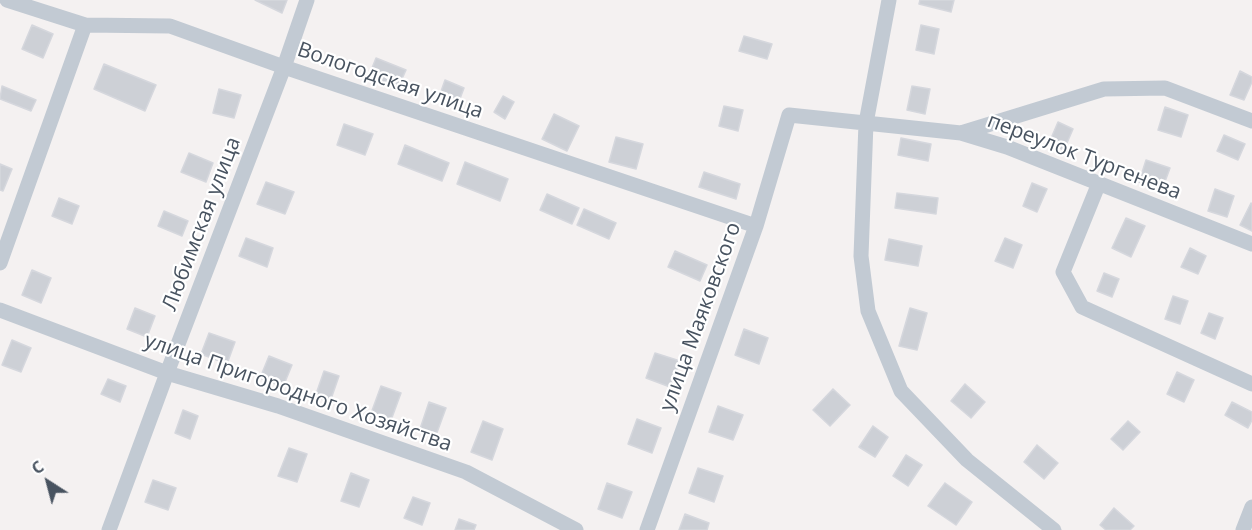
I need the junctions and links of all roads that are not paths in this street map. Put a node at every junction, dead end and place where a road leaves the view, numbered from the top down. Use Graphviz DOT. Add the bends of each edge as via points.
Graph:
graph roads {
  1 [pos="7,0"];
  2 [pos="307,0"];
  3 [pos="889,0"];
  4 [pos="85,25"];
  5 [pos="284,68"];
  6 [pos="789,115"];
  7 [pos="1252,121"];
  8 [pos="866,123"];
  9 [pos="961,133"];
  10 [pos="1099,183"];
  11 [pos="756,226"];
  12 [pos="1252,244"];
  13 [pos="0,263"];
  14 [pos="0,310"];
  15 [pos="167,373"];
  16 [pos="1252,384"];
  17 [pos="1252,507"];
  18 [pos="109,530"];
  19 [pos="576,530"];
  20 [pos="647,530"];
  21 [pos="1054,530"];
  22 [pos="1243,530"];
  1 -- 4 [label="street, Вологодская улица"];
  2 -- 5 [label="street, Любимская улица"];
  3 -- 8 [label="street"];
  4 -- 5 [label="street, Вологодская улица" via="170,26"];
  4 -- 13 [label="street"];
  5 -- 11 [label="street, Вологодская улица"];
  5 -- 15 [label="street, Любимская улица"];
  6 -- 8 [label="street, переулок Тургенева"];
  6 -- 11 [label="street, улица Маяковского"];
  7 -- 9 [label="street" via="1166,88 1104,89"];
  8 -- 9 [label="street, переулок Тургенева"];
  8 -- 21 [label="street" via="861,256 868,311 901,391 967,460"];
  9 -- 10 [label="street, переулок Тургенева"];
  10 -- 12 [label="street, переулок Тургенева"];
  10 -- 16 [label="street" via="1062,272 1082,307"];
  11 -- 20 [label="street, улица Маяковского"];
  14 -- 15 [label="street, улица Пригородного Хозяйства"];
  15 -- 18 [label="street, Любимская улица"];
  15 -- 19 [label="street, улица Пригородного Хозяйства" via="278,406 466,472"];
  17 -- 22 [label="street"];
}
